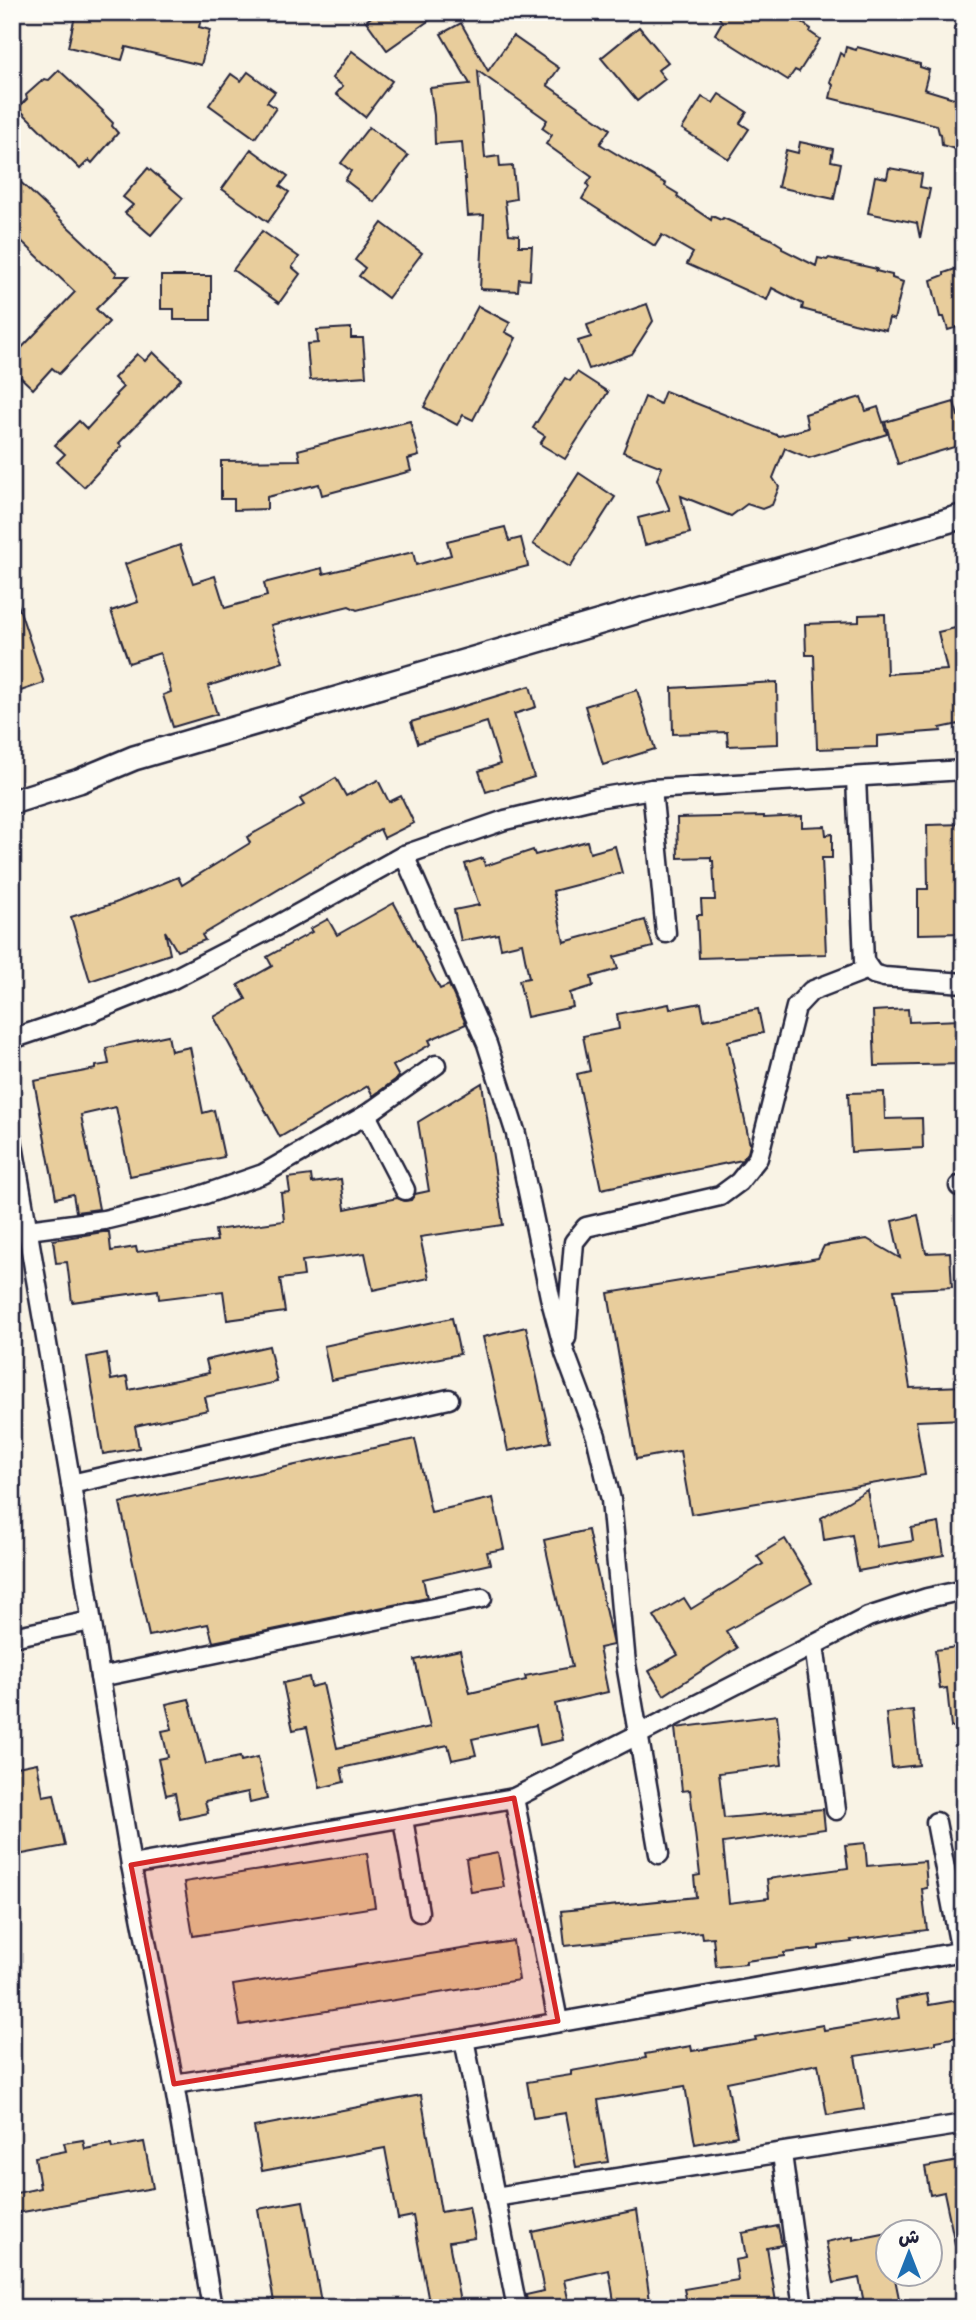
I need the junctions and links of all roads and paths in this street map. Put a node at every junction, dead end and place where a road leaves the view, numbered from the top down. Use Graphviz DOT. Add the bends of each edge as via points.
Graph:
graph roads {
  1 [pos="964,516"];
  2 [pos="964,770"];
  3 [pos="856,778"];
  4 [pos="652,789"];
  5 [pos="12,802"];
  6 [pos="404,855"];
  7 [pos="666,933"];
  8 [pos="868,969"];
  9 [pos="964,983"];
  10 [pos="12,1039"];
  11 [pos="436,1065"];
  12 [pos="366,1115"];
  13 [pos="12,1139"];
  14 [pos="405,1190"];
  15 [pos="28,1230"];
  16 [pos="565,1353"];
  17 [pos="449,1399"];
  18 [pos="71,1484"];
  19 [pos="964,1590"];
  20 [pos="482,1598"];
  21 [pos="91,1620"];
  22 [pos="12,1637"];
  23 [pos="814,1645"];
  24 [pos="100,1677"];
  25 [pos="638,1735"];
  26 [pos="514,1798"];
  27 [pos="836,1810"];
  28 [pos="403,1819"];
  29 [pos="936,1822"];
  30 [pos="659,1854"];
  31 [pos="131,1865"];
  32 [pos="419,1912"];
  33 [pos="962,1952"];
  34 [pos="558,2021"];
  35 [pos="464,2039"];
  36 [pos="174,2084"];
  37 [pos="964,2123"];
  38 [pos="782,2154"];
  39 [pos="495,2197"];
  40 [pos="212,2308"];
  41 [pos="517,2308"];
  42 [pos="803,2308"];
  1 -- 5 [label="street" via="134,758"];
  2 -- 3 [label="street"];
  3 -- 4 [label="street"];
  3 -- 8 [label="street" via="862,952"];
  4 -- 6 [label="street" via="505,820"];
  4 -- 7 [label="street"];
  6 -- 10 [label="street" via="171,980"];
  6 -- 16 [label="street" via="491,1057 516,1134"];
  8 -- 9 [label="street" via="884,977"];
  8 -- 16 [label="street" via="811,991 796,1007 758,1158 739,1182 720,1196 586,1227 574,1242"];
  11 -- 12 [label="street"];
  12 -- 14 [label="street"];
  12 -- 15 [label="street" via="251,1178 104,1220"];
  13 -- 15 [label="street"];
  15 -- 18 [label="street"];
  16 -- 25 [label="street" via="596,1436 611,1500 626,1664"];
  17 -- 18 [label="street"];
  18 -- 21 [label="street"];
  19 -- 23 [label="street" via="868,1618"];
  20 -- 24 [label="street"];
  21 -- 22 [label="street"];
  21 -- 24 [label="street"];
  23 -- 25 [label="street"];
  23 -- 27 [label="street"];
  24 -- 31 [label="street"];
  25 -- 26 [label="street"];
  25 -- 30 [label="street"];
  26 -- 28 [label="street"];
  26 -- 34 [label="street"];
  28 -- 31 [label="street"];
  28 -- 32 [label="street"];
  29 -- 33 [label="street"];
  31 -- 36 [label="street"];
  33 -- 34 [label="street"];
  34 -- 35 [label="street"];
  35 -- 36 [label="street"];
  35 -- 39 [label="street"];
  36 -- 40 [label="street"];
  37 -- 38 [label="street"];
  38 -- 39 [label="street"];
  38 -- 42 [label="street"];
  39 -- 41 [label="street"];
}
